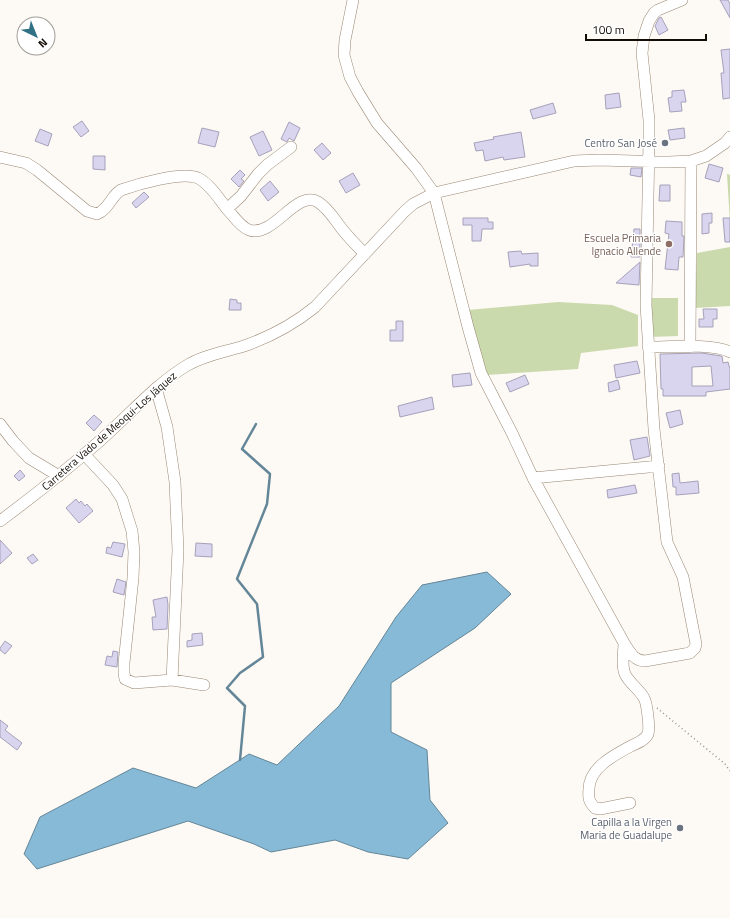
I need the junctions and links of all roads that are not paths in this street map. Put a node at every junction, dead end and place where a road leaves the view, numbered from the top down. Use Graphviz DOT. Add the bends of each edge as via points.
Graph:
graph roads {
  1 [pos="353,0"];
  2 [pos="682,0"];
  3 [pos="730,137"];
  4 [pos="291,147"];
  5 [pos="0,157"];
  6 [pos="691,161"];
  7 [pos="648,162"];
  8 [pos="434,193"];
  9 [pos="227,209"];
  10 [pos="365,254"];
  11 [pos="648,347"];
  12 [pos="690,347"];
  13 [pos="730,352"];
  14 [pos="156,388"];
  15 [pos="0,424"];
  16 [pos="84,454"];
  17 [pos="659,466"];
  18 [pos="59,476"];
  19 [pos="533,478"];
  20 [pos="0,521"];
  21 [pos="624,644"];
  22 [pos="172,680"];
  23 [pos="204,685"];
  24 [pos="630,803"];
  1 -- 8 [label="street" via="344,55 350,77 377,123"];
  2 -- 7 [label="street" via="654,13 650,17 644,36 642,53 649,120"];
  3 -- 6 [label="street, Carretera Vado de Meoqui-Los Jáquez" via="706,156"];
  4 -- 9 [label="street" via="262,169"];
  5 -- 9 [label="street" via="26,163 38,170 92,213 102,212 121,190 161,179 186,176 200,179"];
  6 -- 7 [label="street, Carretera Vado de Meoqui-Los Jáquez"];
  6 -- 12 [label="street"];
  7 -- 8 [label="street, Carretera Vado de Meoqui-Los Jáquez" via="574,161"];
  7 -- 11 [label="street"];
  8 -- 10 [label="street, Carretera Vado de Meoqui-Los Jáquez" via="405,211"];
  8 -- 19 [label="street" via="481,373"];
  9 -- 10 [label="street" via="248,230 256,231 266,228 302,201 310,199 328,210"];
  10 -- 14 [label="street, Carretera Vado de Meoqui-Los Jáquez" via="315,307 300,319 245,345 187,365"];
  11 -- 12 [label="street"];
  11 -- 17 [label="street"];
  12 -- 13 [label="street"];
  14 -- 16 [label="street, Carretera Vado de Meoqui-Los Jáquez"];
  14 -- 22 [label="street" via="167,427 176,490 178,550"];
  15 -- 18 [label="street" via="29,458"];
  16 -- 18 [label="street, Carretera Vado de Meoqui-Los Jáquez"];
  16 -- 22 [label="street" via="113,485 122,499 132,531 134,552 125,678 134,683"];
  17 -- 19 [label="street"];
  17 -- 21 [label="street" via="667,542 683,578 696,644 690,653 645,662 633,656"];
  18 -- 20 [label="street, Carretera Vado de Meoqui-Los Jáquez"];
  19 -- 21 [label="street"];
  21 -- 24 [label="street" via="625,673 645,698 649,722 648,735 618,753 592,774 588,798 595,808 600,809"];
  22 -- 23 [label="street"];
}
